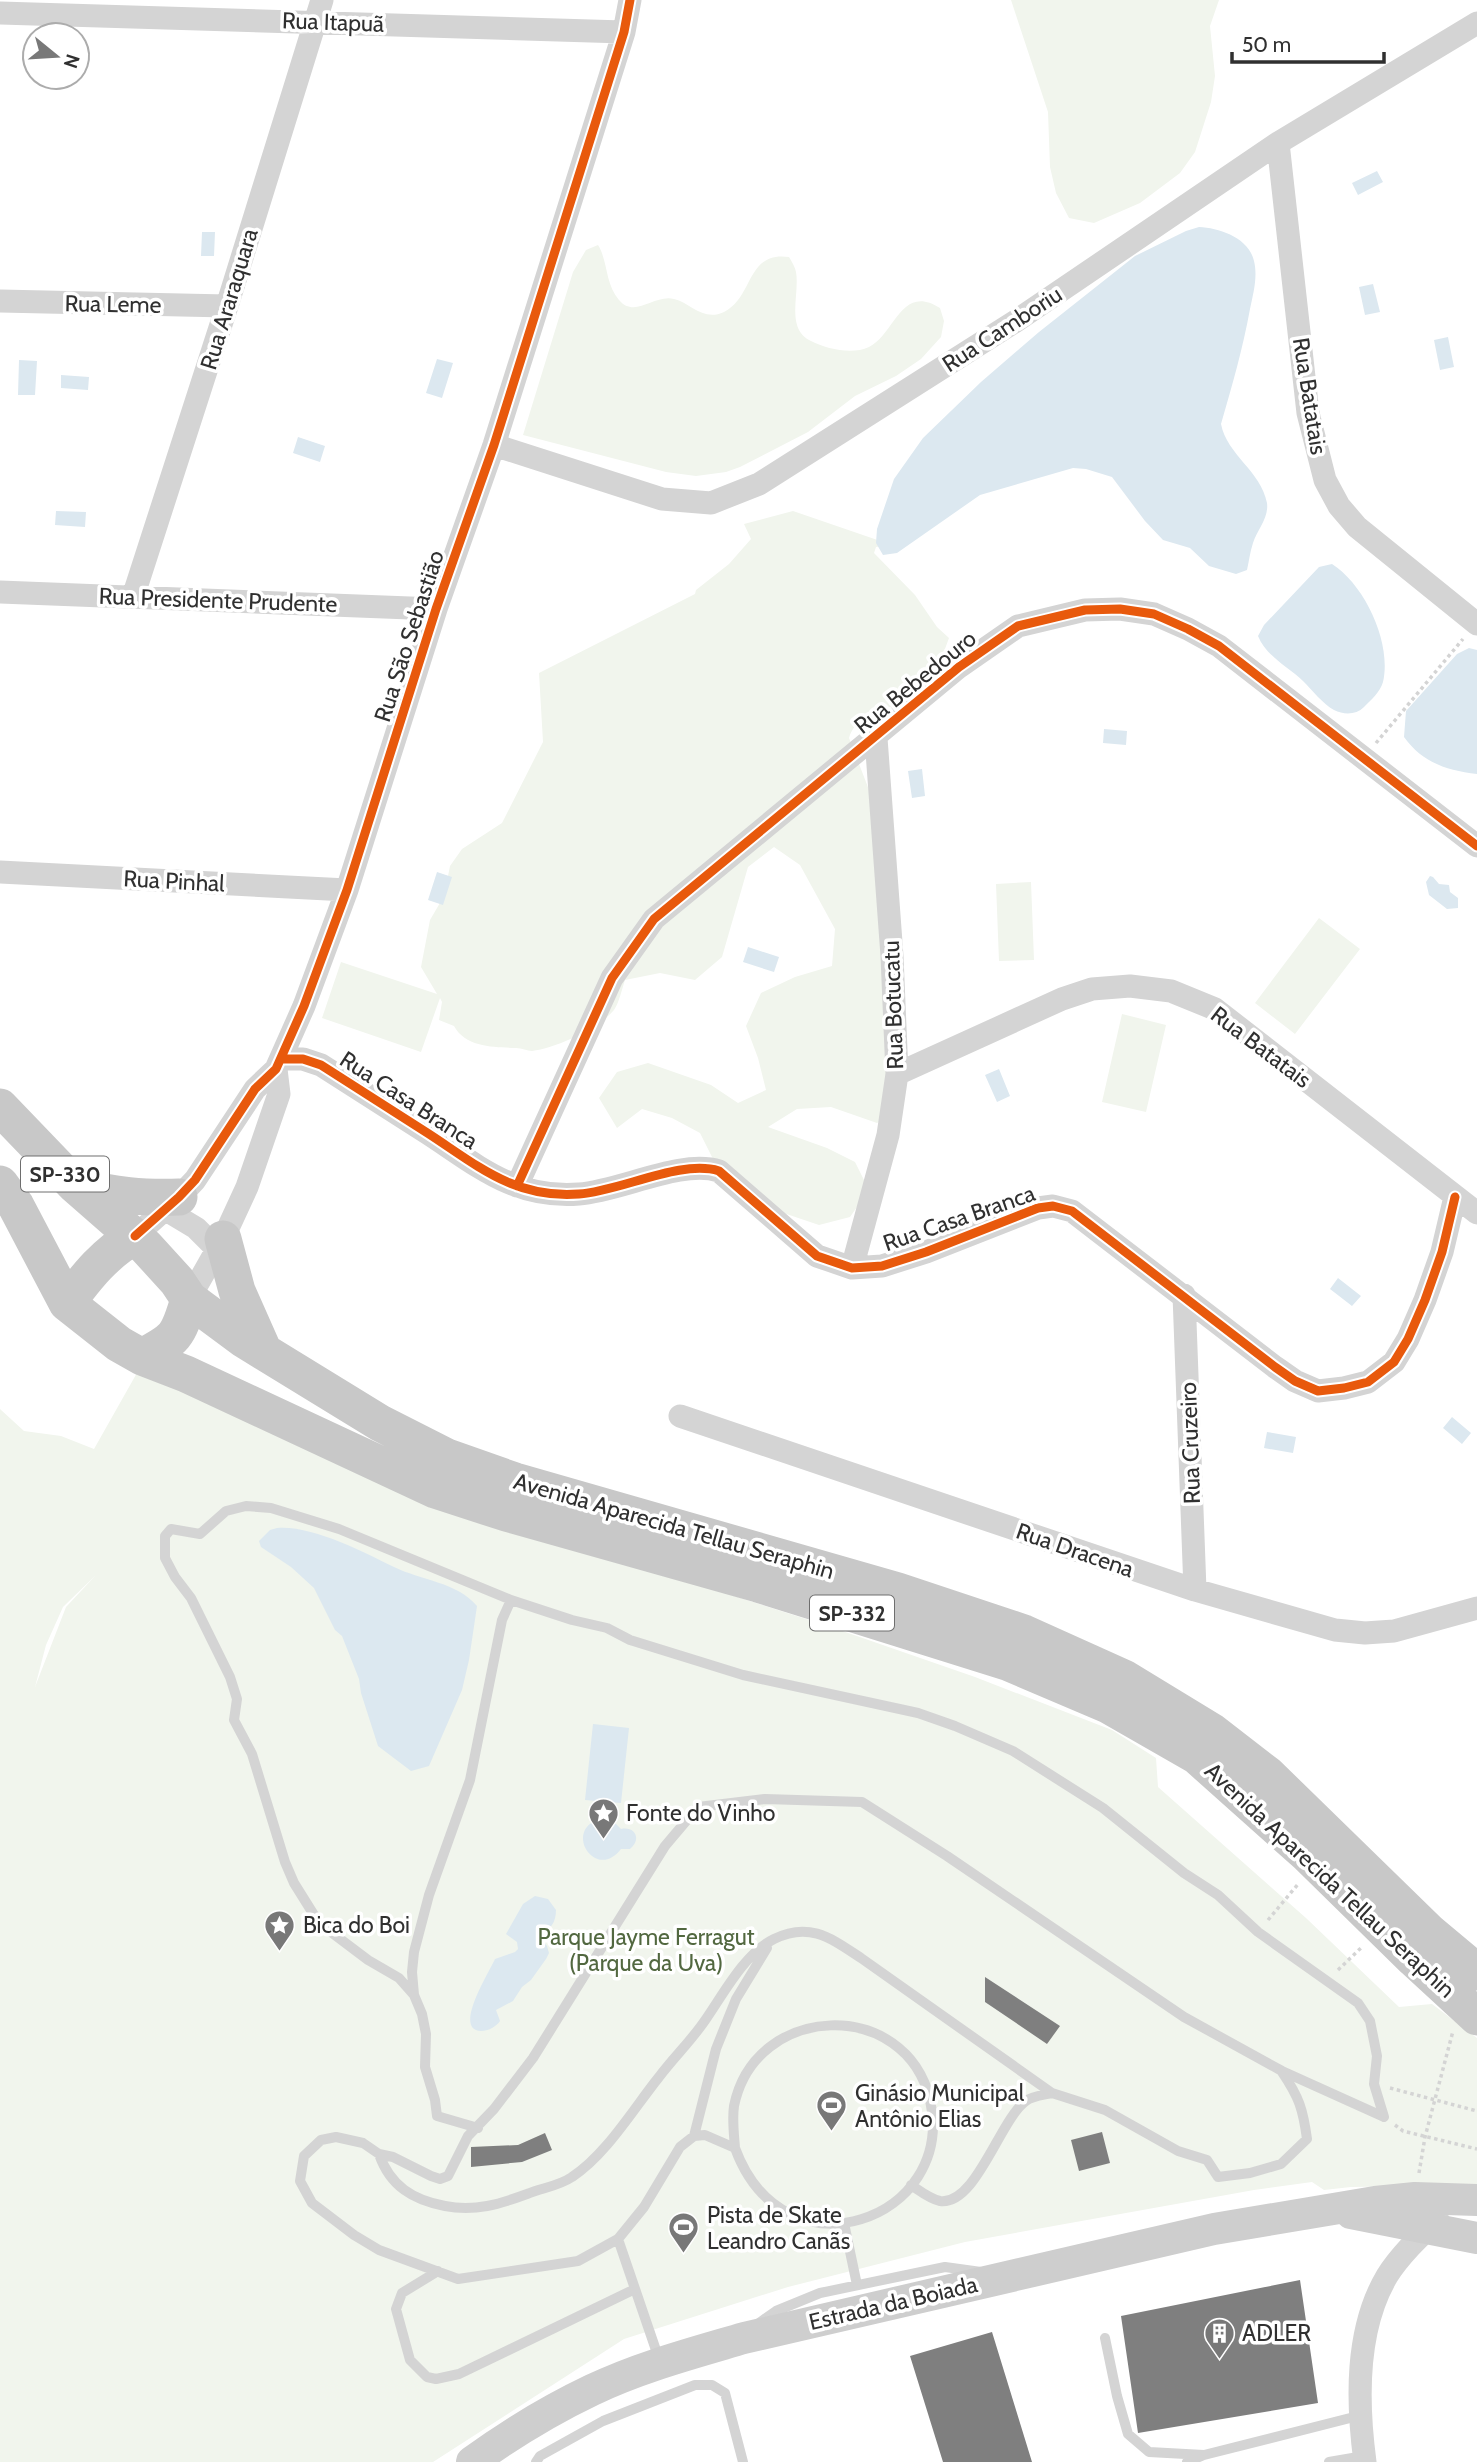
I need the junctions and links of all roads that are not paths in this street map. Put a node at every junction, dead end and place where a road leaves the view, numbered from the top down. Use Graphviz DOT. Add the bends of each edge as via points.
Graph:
graph roads {
  1 [pos="630,0"];
  2 [pos="61,7"];
  3 [pos="318,10"];
  4 [pos="0,13"];
  5 [pos="1477,23"];
  6 [pos="624,32"];
  7 [pos="1278,143"];
  8 [pos="0,301"];
  9 [pos="227,306"];
  10 [pos="494,445"];
  11 [pos="0,592"];
  12 [pos="133,597"];
  13 [pos="436,609"];
  14 [pos="1477,624"];
  15 [pos="876,738"];
  16 [pos="1477,846"];
  17 [pos="0,872"];
  18 [pos="347,890"];
  19 [pos="279,1064"];
  20 [pos="897,1074"];
  21 [pos="0,1107"];
  22 [pos="0,1184"];
  23 [pos="74,1184"];
  24 [pos="517,1186"];
  25 [pos="1455,1197"];
  26 [pos="173,1204"];
  27 [pos="1477,1213"];
  28 [pos="135,1236"];
  29 [pos="220,1244"];
  30 [pos="852,1268"];
  31 [pos="1184,1295"];
  32 [pos="189,1299"];
  33 [pos="67,1303"];
  34 [pos="264,1352"];
  35 [pos="142,1357"];
  36 [pos="680,1416"];
  37 [pos="1195,1590"];
  38 [pos="511,1600"];
  39 [pos="1477,1608"];
  40 [pos="773,1939"];
  41 [pos="414,1995"];
  42 [pos="1471,1997"];
  43 [pos="1282,2071"];
  44 [pos="1052,2093"];
  45 [pos="478,2128"];
  46 [pos="694,2136"];
  47 [pos="735,2148"];
  48 [pos="379,2154"];
  49 [pos="911,2185"];
  50 [pos="1469,2200"];
  51 [pos="1336,2210"];
  52 [pos="844,2223"];
  53 [pos="1426,2230"];
  54 [pos="1477,2238"];
  55 [pos="618,2239"];
  56 [pos="438,2271"];
  57 [pos="1008,2276"];
  58 [pos="857,2285"];
  59 [pos="635,2289"];
  60 [pos="1105,2338"];
  61 [pos="744,2339"];
  62 [pos="661,2364"];
  63 [pos="1362,2415"];
  64 [pos="1204,2455"];
  65 [pos="1365,2459"];
  66 [pos="472,2462"];
  67 [pos="536,2462"];
  68 [pos="743,2462"];
  69 [pos="1187,2462"];
  70 [pos="1329,2462"];
  1 -- 6 [label="street, Rua São Sebastião"];
  2 -- 3 [label="street, Rua Itapuã"];
  2 -- 4 [label="street, Rua Itapuã"];
  3 -- 6 [label="street, Rua Itapuã"];
  3 -- 9 [label="street, Rua Araraquara"];
  5 -- 7 [label="street, Rua Camboriu"];
  6 -- 10 [label="street, Rua São Sebastião"];
  7 -- 10 [label="street, Rua Camboriu" via="1016,321 794,462 759,484 711,503 662,499"];
  7 -- 14 [label="street, Rua Batatais" via="1308,413 1325,480 1357,527"];
  8 -- 9 [label="street, Rua Leme"];
  9 -- 12 [label="street, Rua Araraquara"];
  10 -- 13 [label="street, Rua São Sebastião"];
  11 -- 12 [label="street, Rua Presidente Prudente"];
  12 -- 13 [label="street, Rua Presidente Prudente"];
  13 -- 18 [label="street, Rua São Sebastião"];
  15 -- 16 [label="street, Rua Bebedouro" via="959,667 1018,626 1084,610 1154,614 1219,646"];
  15 -- 20 [label="street, Rua Botucatu"];
  15 -- 24 [label="street, Rua Bebedouro" via="654,919 612,978"];
  17 -- 18 [label="street, Rua Pinhal"];
  18 -- 19 [label="street, Rua São Sebastião"];
  19 -- 24 [label="street, Rua Casa Branca" via="303,1059 321,1065 470,1164"];
  19 -- 26 [label="street, Rua São Sebastião" via="255,1089 204,1167"];
  19 -- 29 [label="street" via="279,1094 247,1187"];
  20 -- 25 [label="street, Rua Batatais" via="1092,989 1130,986 1171,991 1224,1015"];
  20 -- 30 [label="street, Rua Botucatu" via="888,1135"];
  21 -- 23 [label="main road, Avenida Aparecida Tellau Seraphin / SP-330"];
  22 -- 33 [label="main road, Avenida Aparecida Tellau Seraphin / SP-330"];
  23 -- 26 [label="main road"];
  23 -- 28 [label="main road, Avenida Aparecida Tellau Seraphin / SP-330"];
  24 -- 30 [label="street, Rua Casa Branca" via="578,1194 615,1189 693,1167 707,1168 719,1171 817,1256"];
  25 -- 27 [label="street, Rua Batatais"];
  25 -- 31 [label="street, Rua Casa Branca" via="1442,1252 1408,1339 1394,1362 1368,1382 1318,1391 1295,1381"];
  26 -- 28 [label="street, Rua São Sebastião"];
  26 -- 29 [label="street"];
  28 -- 32 [label="main road, Avenida Aparecida Tellau Seraphin"];
  28 -- 33 [label="main road" via="108,1254"];
  29 -- 32 [label="street"];
  29 -- 34 [label="main road"];
  30 -- 31 [label="street, Rua Casa Branca" via="882,1266 1054,1206 1072,1211"];
  31 -- 37 [label="street, Rua Cruzeiro"];
  32 -- 34 [label="main road, Avenida Aparecida Tellau Seraphin / SP-332"];
  32 -- 35 [label="main road" via="180,1330 169,1343"];
  33 -- 35 [label="main road, Avenida Aparecida Tellau Seraphin"];
  34 -- 42 [label="main road, Avenida Aparecida Tellau Seraphin / SP-332" via="380,1423 447,1457 515,1481 898,1591 1024,1633 1124,1678 1211,1731 1268,1775 1429,1932"];
  35 -- 42 [label="main road, Avenida Aparecida Tellau Seraphin / SP-332" via="435,1490 1007,1662 1096,1699 1197,1756 1382,1928"];
  36 -- 37 [label="street, Rua Dracena"];
  37 -- 39 [label="street, Rua Dracena" via="1335,1630 1365,1633 1394,1631"];
  38 -- 41 [label="lane" via="502,1619 470,1780 414,1952"];
  38 -- 41 [label="lane" via="339,1529 271,1508 246,1506 226,1511 200,1534 171,1529 164,1536 174,1577 191,1598 230,1677 237,1699 234,1720 252,1754 294,1883 319,1923 399,1978"];
  38 -- 43 [label="lane" via="743,1675 918,1713 1013,1751 1103,1808 1218,1895 1258,1932 1358,2003 1370,2021 1377,2056 1374,2084 1384,2118"];
  40 -- 44 [label="lane" via="817,1931 829,1937"];
  40 -- 46 [label="lane" via="736,1999 716,2049"];
  40 -- 48 [label="lane" via="738,1970 696,2033 617,2133 572,2178 509,2202 451,2208 407,2194 389,2175"];
  41 -- 45 [label="lane" via="426,2034 425,2067 437,2116"];
  43 -- 44 [label="lane" via="1297,2094 1307,2139 1281,2164 1236,2176 1218,2177 1207,2160 1178,2151 1105,2110"];
  43 -- 45 [label="lane" via="1184,2017 862,1802 765,1799 698,1807 666,1846 533,2058"];
  44 -- 49 [label="lane" via="1026,2101 970,2185 955,2197 944,2202"];
  45 -- 48 [label="lane" via="468,2136 448,2176 440,2179"];
  46 -- 47 [label="lane"];
  46 -- 55 [label="lane" via="680,2147 644,2207"];
  47 -- 49 [label="lane" via="737,2096 763,2052 780,2039 819,2025 860,2028 897,2047 922,2080 929,2100 930,2145"];
  47 -- 52 [label="lane" via="755,2188 771,2204 811,2222"];
  48 -- 56 [label="lane" via="349,2138 321,2140 304,2156 300,2181 305,2193 323,2212 379,2250"];
  49 -- 52 [label="lane" via="877,2214"];
  50 -- 51 [label="main road, Estrada da Boiada" via="1415,2198"];
  50 -- 53 [label="street"];
  51 -- 53 [label="main road"];
  51 -- 57 [label="main road, Estrada da Boiada" via="1214,2229"];
  52 -- 58 [label="lane"];
  53 -- 54 [label="main road"];
  53 -- 63 [label="street" via="1387,2276 1371,2316 1361,2360"];
  55 -- 56 [label="lane" via="578,2261 458,2279"];
  55 -- 59 [label="lane"];
  56 -- 59 [label="lane" via="402,2293 396,2309 410,2360 427,2377 436,2379 459,2374"];
  57 -- 58 [label="lane" via="944,2267"];
  57 -- 61 [label="main road, Estrada da Boiada"];
  58 -- 61 [label="lane" via="820,2293 776,2311"];
  59 -- 62 [label="lane"];
  60 -- 64 [label="lane" via="1129,2434 1149,2452"];
  61 -- 62 [label="main road, Estrada da Boiada"];
  62 -- 66 [label="main road, Estrada da Boiada" via="592,2390"];
  63 -- 64 [label="lane"];
  63 -- 65 [label="street"];
  64 -- 69 [label="lane"];
  65 -- 70 [label="lane"];
  67 -- 68 [label="lane" via="603,2421 695,2385 712,2385 725,2393"];
}
